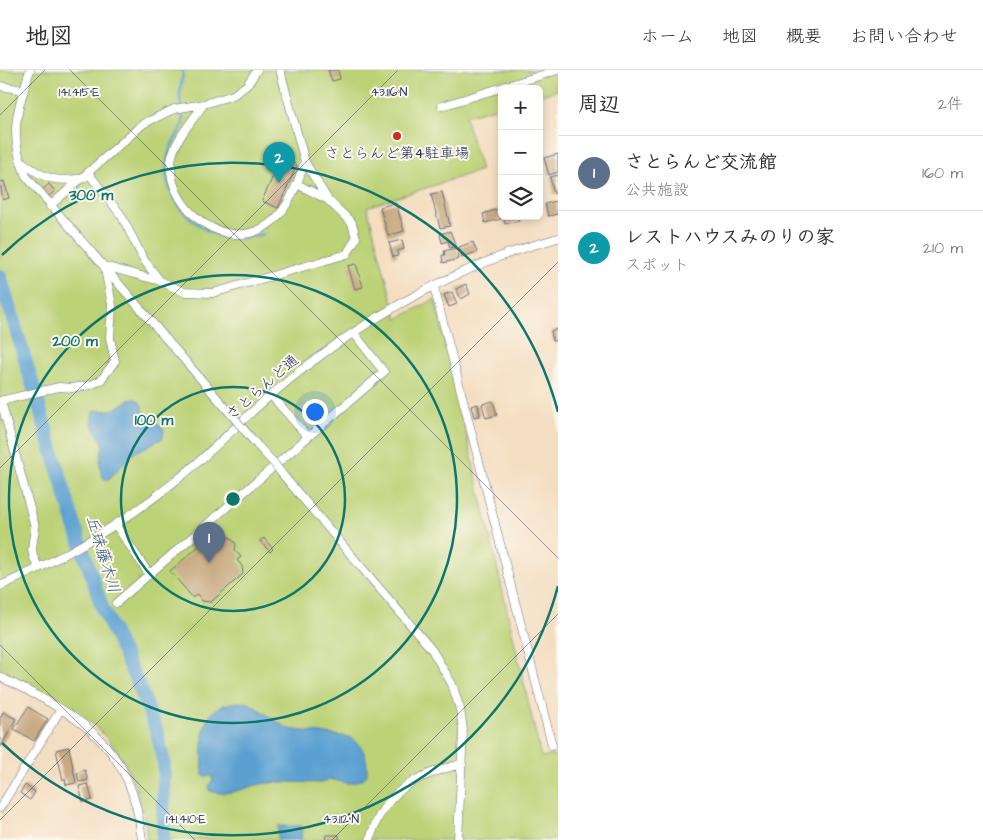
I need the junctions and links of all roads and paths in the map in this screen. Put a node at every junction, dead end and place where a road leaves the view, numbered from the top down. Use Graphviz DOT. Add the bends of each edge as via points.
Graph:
graph roads {
  1 [pos="30,70"];
  2 [pos="257,70"];
  3 [pos="280,70"];
  4 [pos="558,70"];
  5 [pos="0,86"];
  6 [pos="24,90"];
  7 [pos="204,104"];
  8 [pos="442,106"];
  9 [pos="20,160"];
  10 [pos="305,162"];
  11 [pos="86,176"];
  12 [pos="297,184"];
  13 [pos="328,200"];
  14 [pos="50,206"];
  15 [pos="558,238"];
  16 [pos="104,267"];
  17 [pos="160,281"];
  18 [pos="434,287"];
  19 [pos="354,332"];
  20 [pos="270,395"];
  21 [pos="0,401"];
  22 [pos="308,437"];
  23 [pos="115,524"];
  24 [pos="39,568"];
  25 [pos="149,574"];
  26 [pos="0,586"];
  27 [pos="116,603"];
  28 [pos="0,677"];
  29 [pos="61,709"];
  30 [pos="552,745"];
  31 [pos="462,764"];
  32 [pos="0,808"];
  33 [pos="142,840"];
  34 [pos="370,840"];
  35 [pos="458,840"];
  1 -- 6 [label="street"];
  2 -- 7 [label="street" via="247,85 234,95"];
  3 -- 10 [label="street"];
  4 -- 8 [label="street"];
  5 -- 6 [label="street"];
  6 -- 9 [label="street" via="16,118 16,145"];
  7 -- 11 [label="street" via="176,108 144,124"];
  7 -- 12 [label="street" via="177,144 170,173 175,190 186,208 219,232 242,234 263,228 281,213"];
  9 -- 11 [label="street" via="40,176 52,180"];
  9 -- 14 [label="street" via="26,176"];
  10 -- 12 [label="street"];
  10 -- 13 [label="street"];
  11 -- 14 [label="street"];
  11 -- 17 [label="street" via="121,215 144,260"];
  12 -- 13 [label="street"];
  13 -- 17 [label="street" via="352,223 356,238 347,254 213,293 184,292"];
  14 -- 16 [label="street"];
  15 -- 18 [label="street, さとらんど通" via="501,256"];
  16 -- 17 [label="street"];
  16 -- 21 [label="street" via="112,305 110,338 115,361 101,380 72,388 58,386"];
  16 -- 31 [label="street, bridge" via="432,650 452,684 460,709"];
  18 -- 19 [label="street, さとらんど通"];
  18 -- 30 [label="street"];
  19 -- 20 [label="street, さとらんど通"];
  19 -- 22 [label="street" via="384,372"];
  20 -- 22 [label="street"];
  20 -- 23 [label="street, さとらんど通" via="179,479"];
  21 -- 24 [label="street" via="35,527 31,547"];
  22 -- 25 [label="street"];
  23 -- 24 [label="street, さとらんど通"];
  23 -- 25 [label="street"];
  24 -- 26 [label="street, さとらんど通"];
  25 -- 27 [label="street"];
  28 -- 29 [label="street"];
  29 -- 32 [label="street"];
  29 -- 33 [label="street" via="94,734 116,759 136,798"];
  31 -- 34 [label="street" via="440,769 401,790 384,805"];
  31 -- 35 [label="street"];
}
